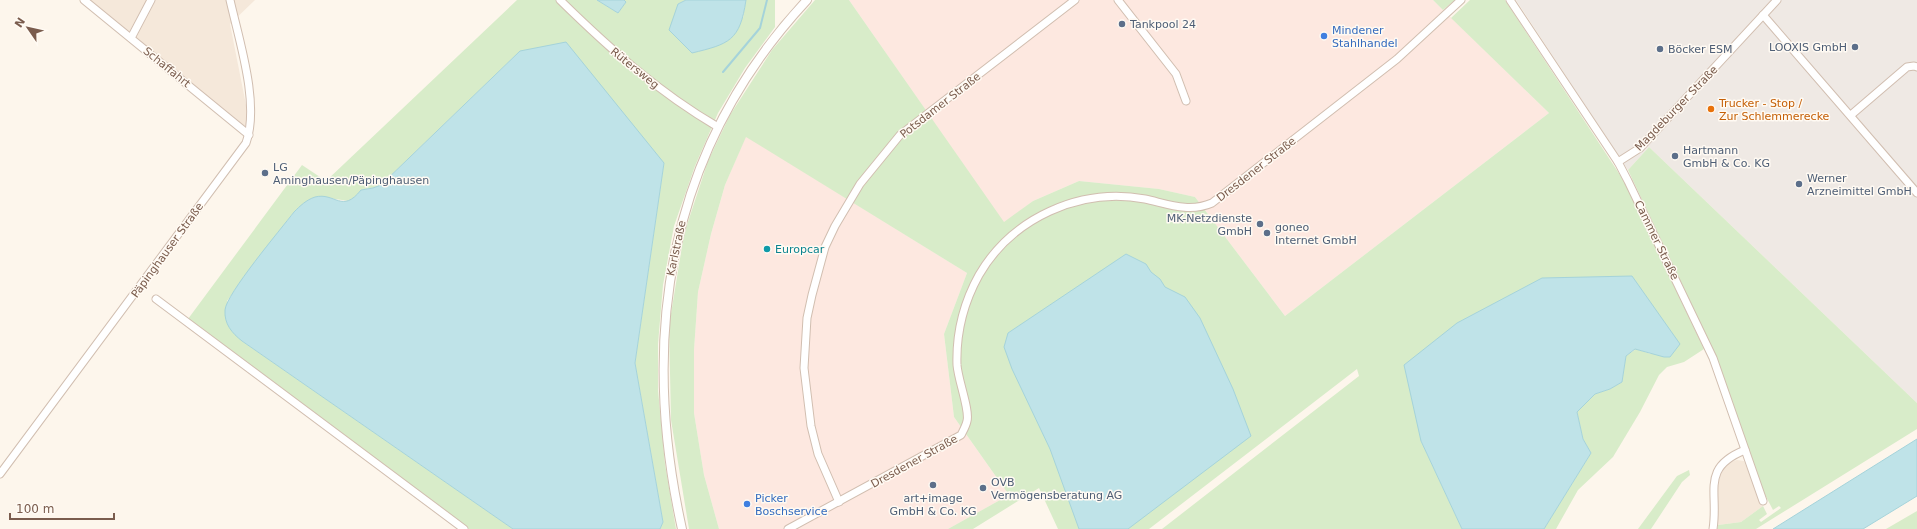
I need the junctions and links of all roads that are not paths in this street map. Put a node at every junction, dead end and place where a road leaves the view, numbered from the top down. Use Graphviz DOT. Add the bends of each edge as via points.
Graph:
graph roads {
  1 [pos="84,0"];
  2 [pos="151,0"];
  3 [pos="230,0"];
  4 [pos="560,0"];
  5 [pos="807,0"];
  6 [pos="1075,0"];
  7 [pos="1118,0"];
  8 [pos="1461,0"];
  9 [pos="1510,0"];
  10 [pos="1777,0"];
  11 [pos="1763,15"];
  12 [pos="131,38"];
  13 [pos="1917,67"];
  14 [pos="1186,101"];
  15 [pos="1851,115"];
  16 [pos="718,127"];
  17 [pos="249,134"];
  18 [pos="1618,162"];
  19 [pos="1917,193"];
  20 [pos="156,299"];
  21 [pos="1745,450"];
  22 [pos="0,474"];
  23 [pos="1762,501"];
  24 [pos="839,502"];
  25 [pos="464,529"];
  26 [pos="682,529"];
  27 [pos="788,529"];
  28 [pos="1713,529"];
  1 -- 12 [label="street, Schaffahrt"];
  2 -- 12 [label="street"];
  3 -- 17 [label="street, Päpinghauser Straße" via="246,72 251,118"];
  4 -- 16 [label="street, Rütersweg" via="643,77"];
  5 -- 16 [label="street, Karlstraße" via="759,58"];
  6 -- 24 [label="street, Potsdamer Straße" via="900,135 860,184 835,226 812,295 804,368 810,426 825,474"];
  7 -- 14 [label="street" via="1176,74"];
  8 -- 24 [label="street, Dresdener Straße" via="1398,59 1212,203 1194,208 1128,197 1090,198 1069,202 1051,210 1012,234 996,250 979,274 960,325 957,366 968,420 965,428 949,442"];
  9 -- 18 [label="street, Cammer Straße"];
  10 -- 11 [label="street, Magdeburger Straße"];
  11 -- 15 [label="street"];
  11 -- 18 [label="street, Magdeburger Straße" via="1640,148"];
  12 -- 17 [label="street, Schaffahrt"];
  13 -- 15 [label="street" via="1907,67"];
  15 -- 19 [label="street"];
  16 -- 26 [label="street, Karlstraße" via="698,170 685,208 668,288 663,379 670,464"];
  17 -- 22 [label="street, Päpinghauser Straße" via="246,143 206,198"];
  18 -- 21 [label="street, Cammer Straße" via="1713,358"];
  20 -- 25 [label="street"];
  21 -- 23 [label="street, Cammer Straße"];
  21 -- 28 [label="street" via="1723,462 1716,474"];
  24 -- 27 [label="street"];
}
